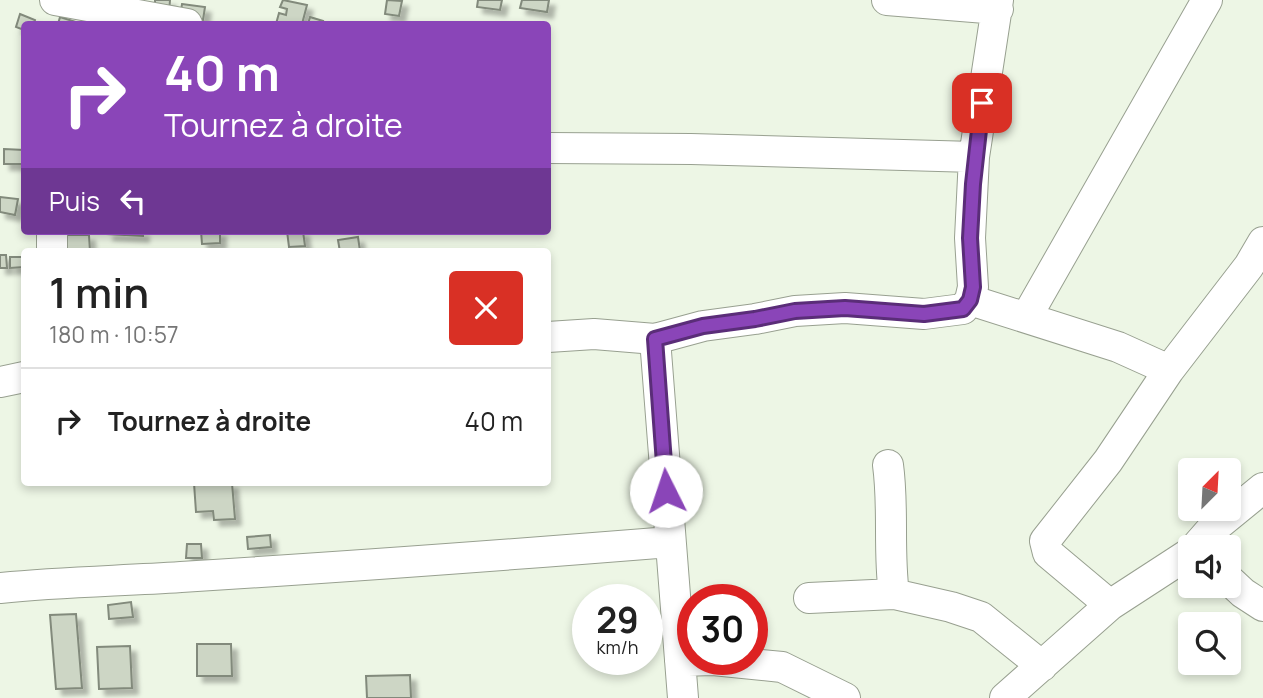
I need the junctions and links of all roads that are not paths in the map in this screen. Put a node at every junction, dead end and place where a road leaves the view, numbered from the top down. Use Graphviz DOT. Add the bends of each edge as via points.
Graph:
graph roads {
  1 [pos="54,0"];
  2 [pos="887,0"];
  3 [pos="1208,0"];
  4 [pos="998,5"];
  5 [pos="52,21"];
  6 [pos="170,21"];
  7 [pos="551,148"];
  8 [pos="974,158"];
  9 [pos="1263,242"];
  10 [pos="970,300"];
  11 [pos="1027,316"];
  12 [pos="551,337"];
  13 [pos="655,339"];
  14 [pos="1169,370"];
  15 [pos="21,378"];
  16 [pos="0,382"];
  17 [pos="888,465"];
  18 [pos="1263,488"];
  19 [pos="1206,535"];
  20 [pos="670,542"];
  21 [pos="1178,561"];
  22 [pos="0,589"];
  23 [pos="1241,589"];
  24 [pos="894,594"];
  25 [pos="809,598"];
  26 [pos="1110,605"];
  27 [pos="1263,606"];
  28 [pos="677,626"];
  29 [pos="768,666"];
  30 [pos="1042,666"];
  31 [pos="681,675"];
  32 [pos="683,698"];
  33 [pos="845,698"];
  34 [pos="1005,698"];
  1 -- 5 [label="street"];
  1 -- 6 [label="street"];
  2 -- 4 [label="street"];
  3 -- 11 [label="street"];
  4 -- 8 [label="street"];
  7 -- 8 [label="street"];
  8 -- 10 [label="street"];
  9 -- 14 [label="street"];
  10 -- 11 [label="street"];
  10 -- 13 [label="street" via="963,309 924,314 845,308 795,311"];
  11 -- 14 [label="street"];
  12 -- 13 [label="street" via="594,334"];
  13 -- 20 [label="street"];
  14 -- 26 [label="street" via="1108,461 1045,541 1048,553"];
  15 -- 16 [label="street"];
  17 -- 24 [label="street"];
  18 -- 19 [label="street"];
  20 -- 22 [label="street"];
  20 -- 28 [label="street"];
  21 -- 26 [label="street"];
  23 -- 27 [label="street"];
  24 -- 25 [label="street"];
  24 -- 30 [label="street" via="981,617"];
  26 -- 30 [label="street"];
  29 -- 33 [label="street" via="782,667"];
  30 -- 34 [label="street"];
  31 -- 32 [label="street"];
}
